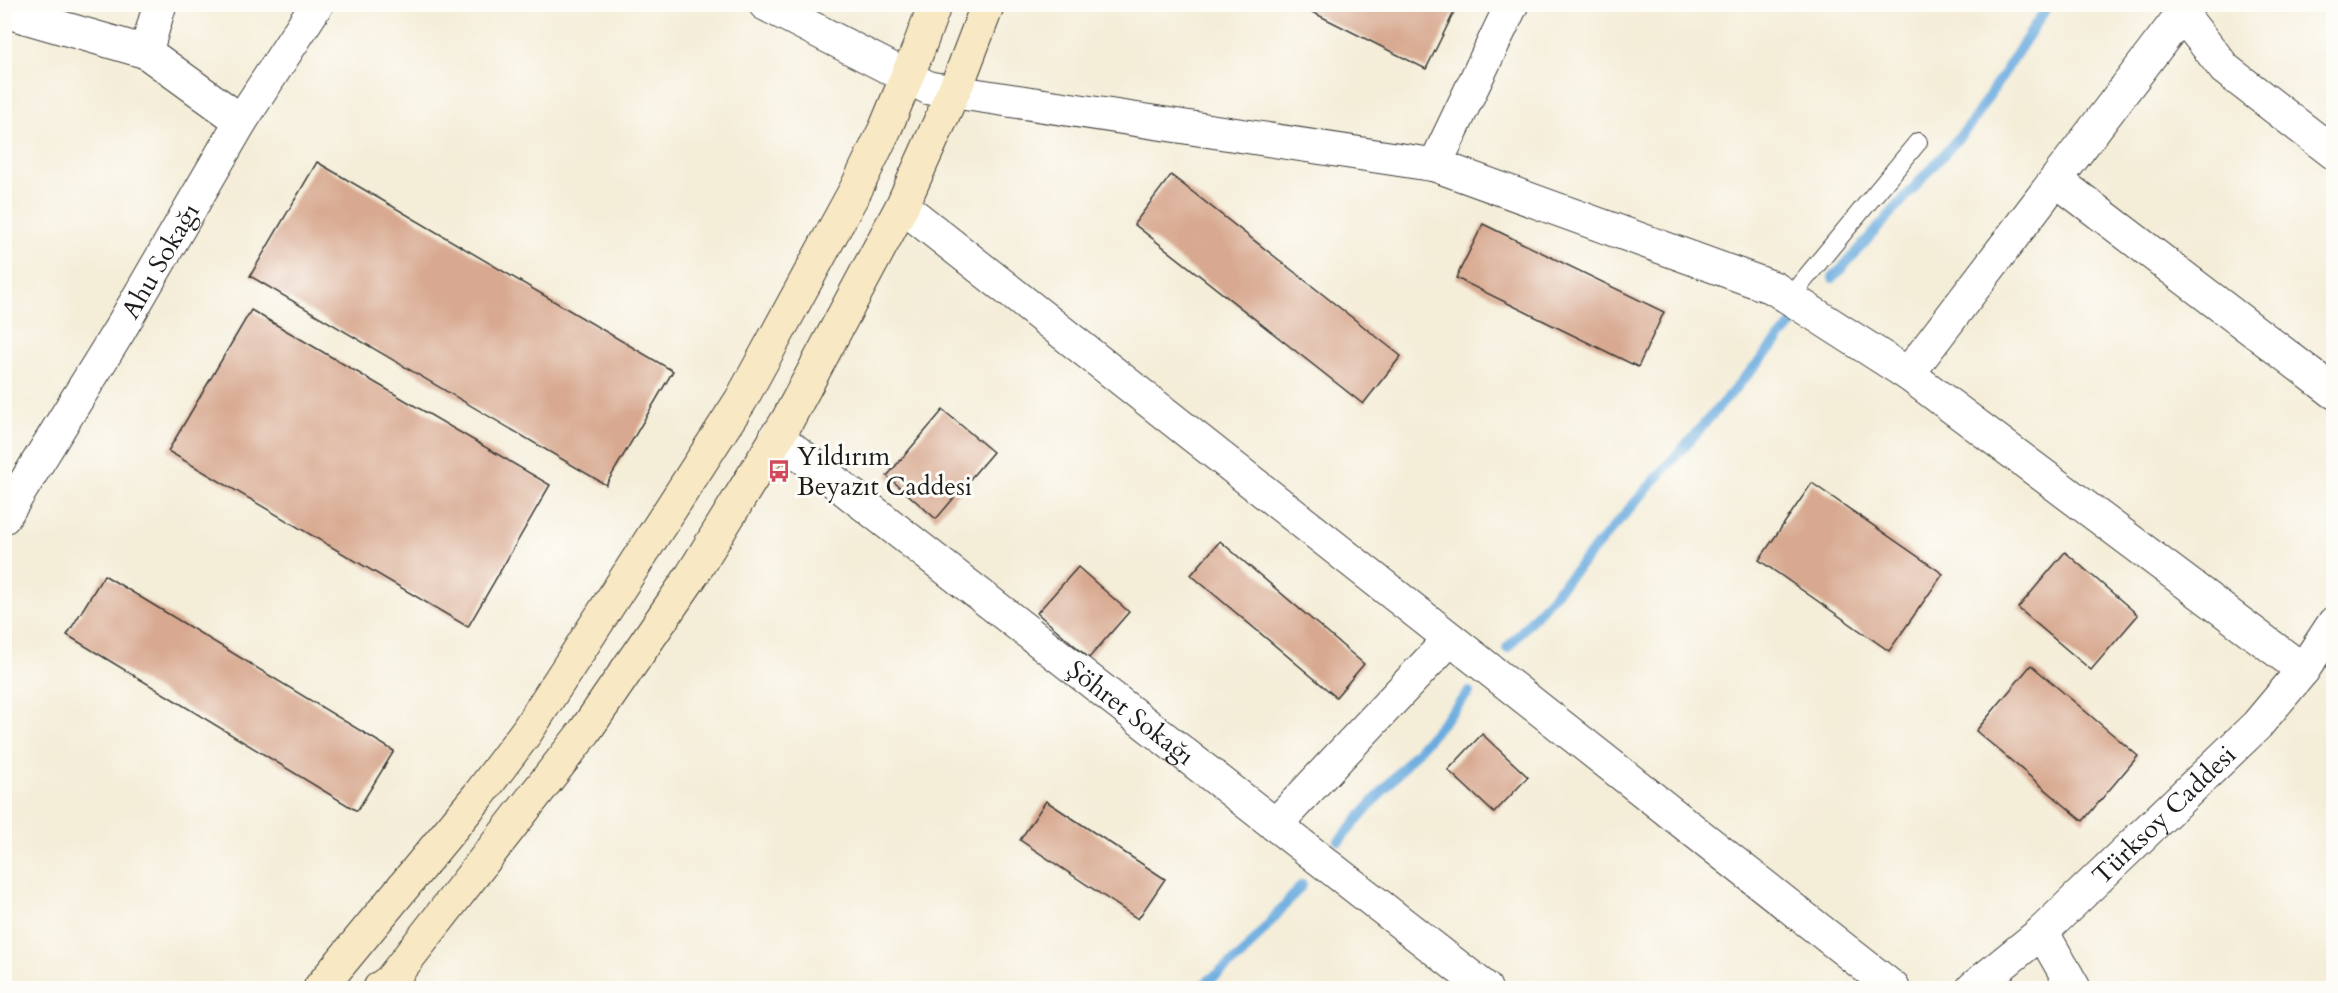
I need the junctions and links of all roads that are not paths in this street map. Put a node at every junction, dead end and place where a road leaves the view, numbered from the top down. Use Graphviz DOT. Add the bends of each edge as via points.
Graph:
graph roads {
  1 [pos="160,4"];
  2 [pos="317,4"];
  3 [pos="765,4"];
  4 [pos="934,4"];
  5 [pos="988,4"];
  6 [pos="1512,4"];
  7 [pos="4,11"];
  8 [pos="147,52"];
  9 [pos="907,77"];
  10 [pos="953,92"];
  11 [pos="241,121"];
  12 [pos="1918,142"];
  13 [pos="2334,153"];
  14 [pos="1435,165"];
  15 [pos="2056,180"];
  16 [pos="902,206"];
  17 [pos="1789,298"];
  18 [pos="1908,374"];
  19 [pos="2334,392"];
  20 [pos="776,436"];
  21 [pos="4,517"];
  22 [pos="2334,623"];
  23 [pos="1449,640"];
  24 [pos="2303,670"];
  25 [pos="1275,825"];
  26 [pos="2042,932"];
  27 [pos="320,988"];
  28 [pos="380,988"];
  29 [pos="1485,988"];
  30 [pos="1893,988"];
  31 [pos="1973,988"];
  32 [pos="2074,988"];
  1 -- 8 [label="street"];
  2 -- 11 [label="street, Ahu Sokağı"];
  3 -- 9 [label="street"];
  4 -- 9 [label="main road"];
  5 -- 10 [label="main road"];
  6 -- 14 [label="street"];
  7 -- 8 [label="street"];
  8 -- 11 [label="street"];
  9 -- 10 [label="street" via="929,88"];
  9 -- 27 [label="main road" via="856,189 741,400 567,671 479,795"];
  10 -- 14 [label="street"];
  10 -- 16 [label="main road"];
  11 -- 21 [label="street, Ahu Sokağı" via="119,331"];
  12 -- 17 [label="lane"];
  13 -- 15 [label="street" via="2225,69 2182,14"];
  14 -- 17 [label="street" via="1774,288"];
  15 -- 18 [label="street"];
  15 -- 19 [label="street"];
  16 -- 20 [label="main road"];
  16 -- 23 [label="street"];
  17 -- 18 [label="street"];
  18 -- 24 [label="street"];
  20 -- 25 [label="street, Şöhret Sokağı"];
  20 -- 28 [label="main road" via="692,575 585,731 390,981"];
  22 -- 24 [label="street, Türksoy Caddesi"];
  23 -- 25 [label="street"];
  23 -- 30 [label="street"];
  24 -- 26 [label="street, Türksoy Caddesi" via="2257,725"];
  25 -- 29 [label="street, Şöhret Sokağı"];
  26 -- 31 [label="street, Türksoy Caddesi"];
  26 -- 32 [label="street"];
}
